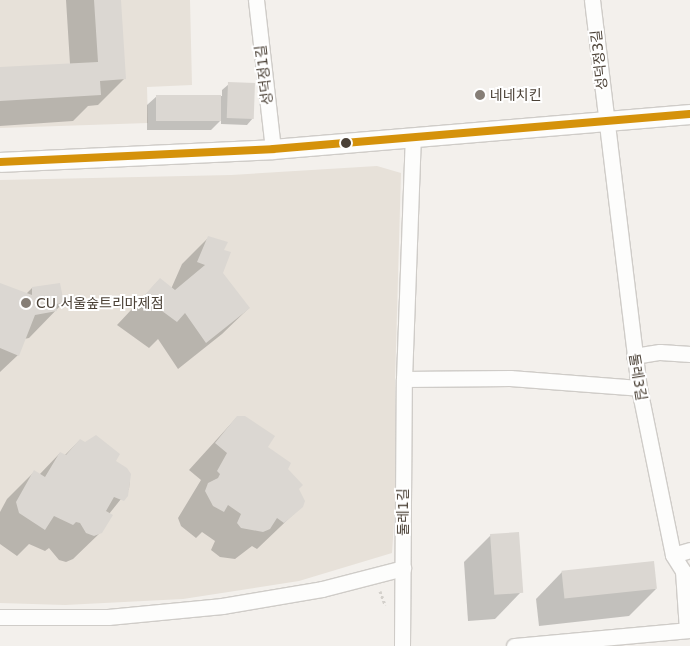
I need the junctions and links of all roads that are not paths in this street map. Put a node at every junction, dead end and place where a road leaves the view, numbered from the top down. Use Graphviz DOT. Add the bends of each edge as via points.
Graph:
graph roads {
  1 [pos="256,0"];
  2 [pos="592,0"];
  3 [pos="690,114"];
  4 [pos="606,119"];
  5 [pos="413,138"];
  6 [pos="273,149"];
  7 [pos="0,162"];
  8 [pos="690,354"];
  9 [pos="634,356"];
  10 [pos="404,379"];
  11 [pos="638,388"];
  12 [pos="690,550"];
  13 [pos="673,555"];
  14 [pos="403,568"];
  15 [pos="0,617"];
  16 [pos="688,630"];
  17 [pos="402,646"];
  18 [pos="514,646"];
  1 -- 6 [label="street, 성덕정1길"];
  2 -- 4 [label="street, 성덕정3길"];
  3 -- 4 [label="street"];
  4 -- 5 [label="street"];
  4 -- 9 [label="street, 둘레3길"];
  5 -- 6 [label="street"];
  5 -- 10 [label="street, 둘레1길"];
  6 -- 7 [label="street"];
  8 -- 9 [label="street" via="660,352"];
  9 -- 11 [label="street, 둘레3길"];
  10 -- 11 [label="street" via="510,378"];
  10 -- 14 [label="street, 둘레1길"];
  11 -- 13 [label="street, 둘레3길"];
  12 -- 13 [label="street"];
  13 -- 16 [label="street, 둘레3길" via="683,571"];
  14 -- 15 [label="street" via="322,589 222,606 108,617"];
  14 -- 17 [label="street, 둘레1길"];
  16 -- 18 [label="street"];
}
